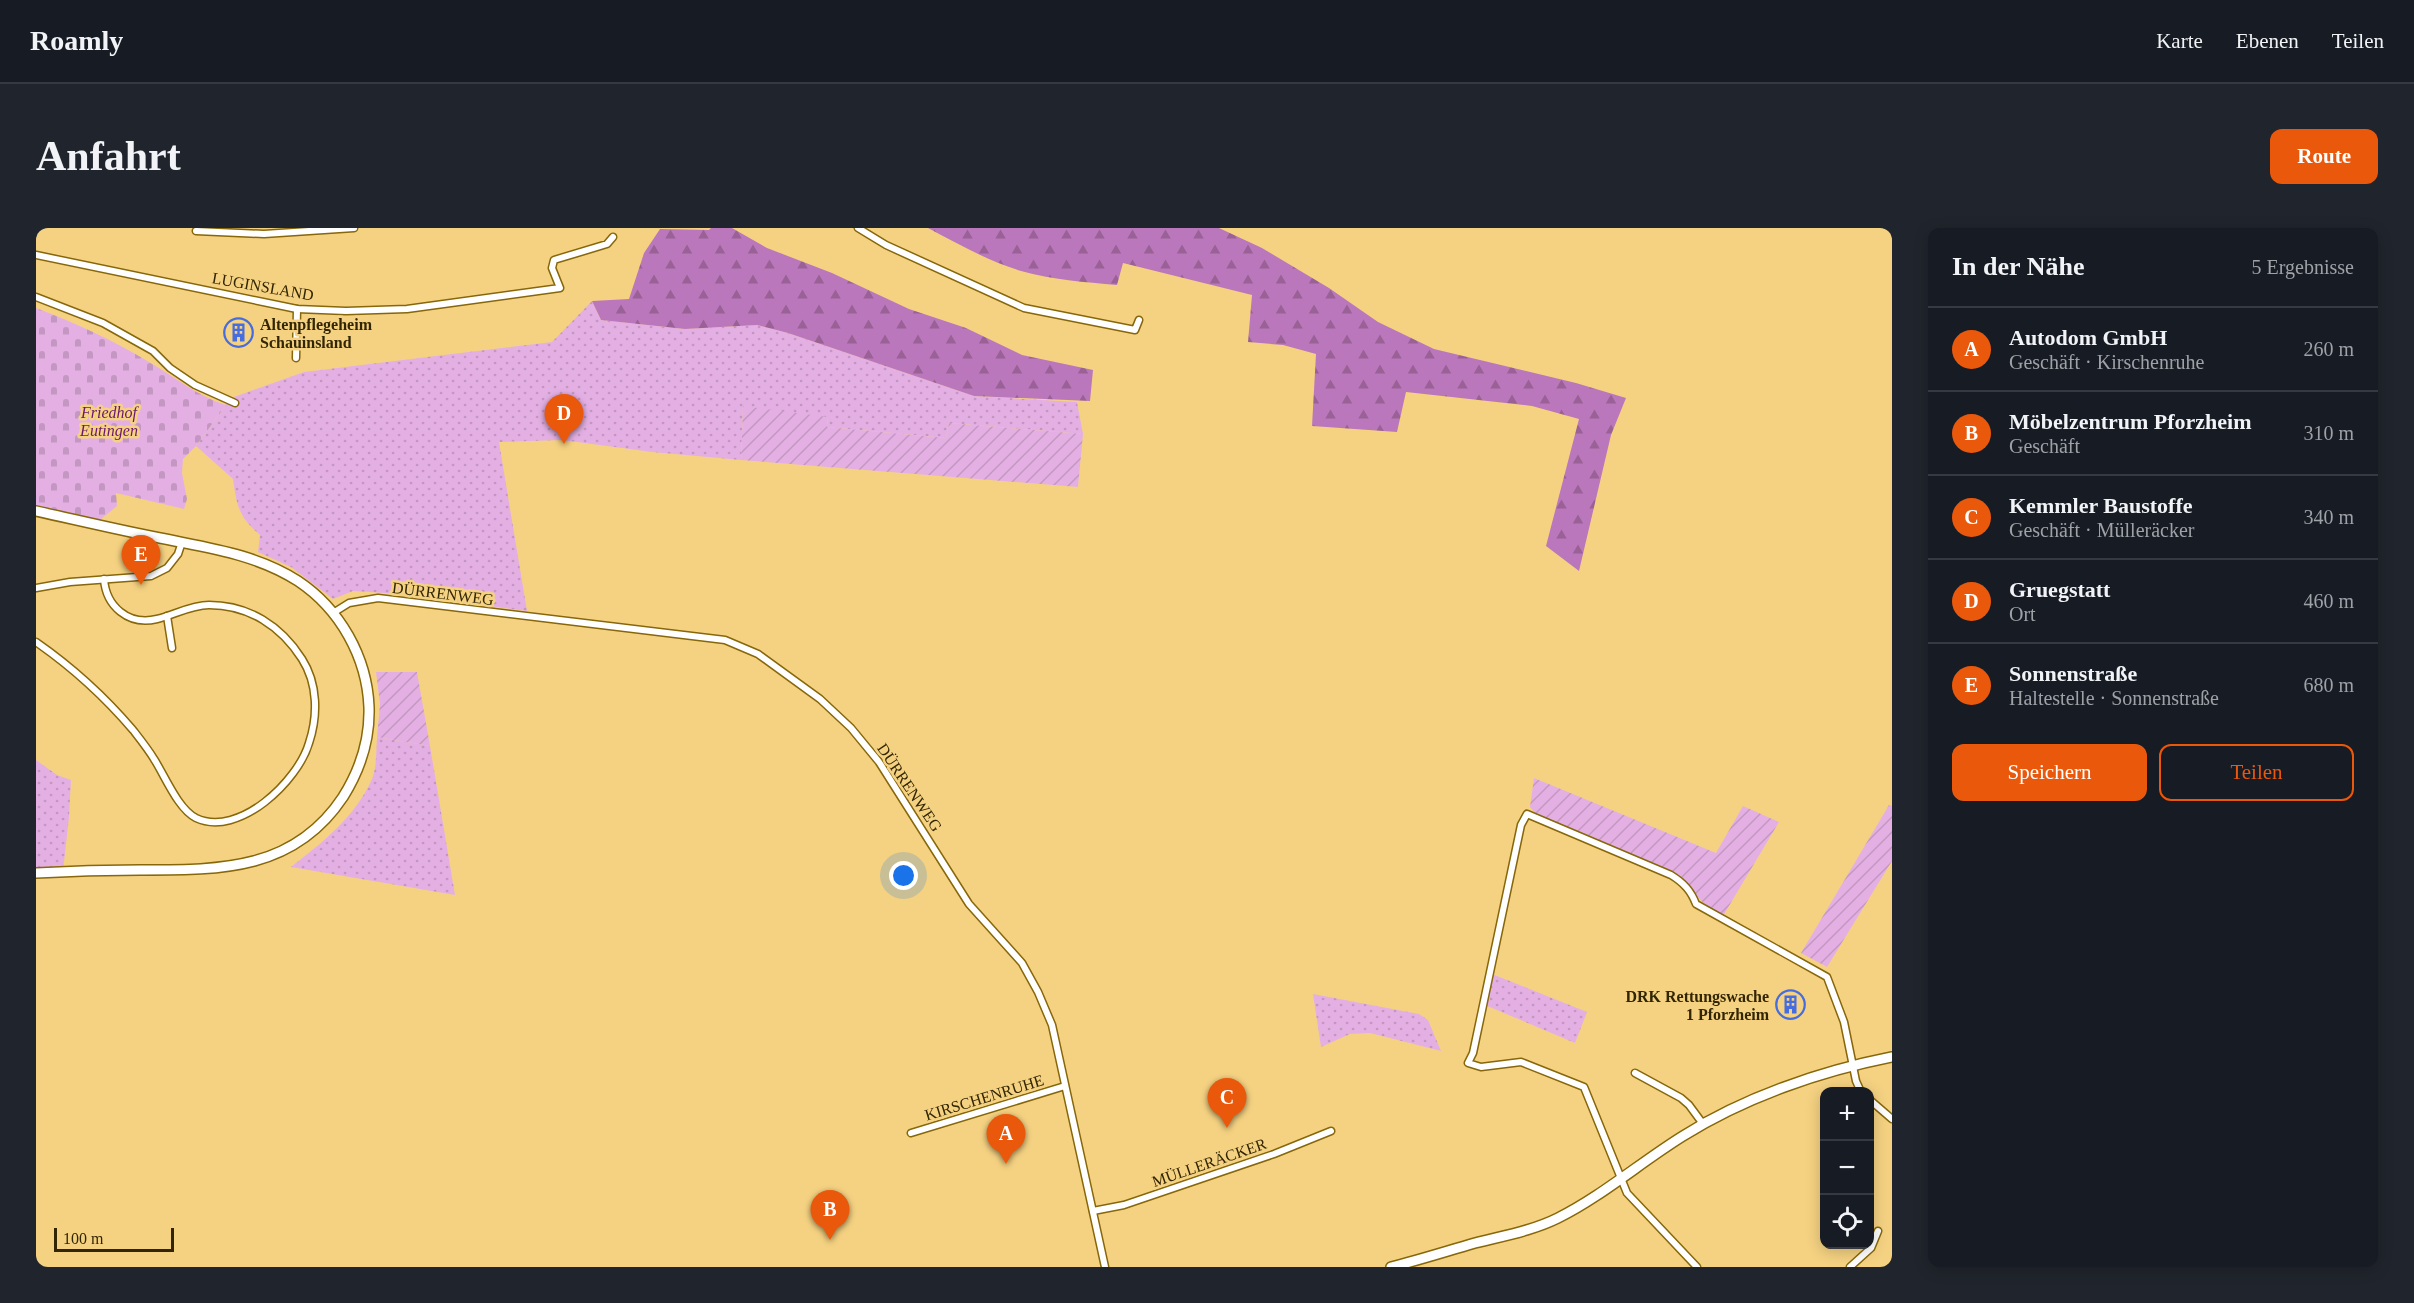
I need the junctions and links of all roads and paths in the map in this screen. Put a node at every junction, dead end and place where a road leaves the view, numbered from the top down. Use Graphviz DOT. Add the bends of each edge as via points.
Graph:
graph roads {
  1 [pos="354,228"];
  2 [pos="858,228"];
  3 [pos="335,229"];
  4 [pos="196,231"];
  5 [pos="613,237"];
  6 [pos="36,255"];
  7 [pos="36,297"];
  8 [pos="297,309"];
  9 [pos="1138,320"];
  10 [pos="296,358"];
  11 [pos="235,403"];
  12 [pos="36,511"];
  13 [pos="182,542"];
  14 [pos="104,579"];
  15 [pos="36,588"];
  16 [pos="333,613"];
  17 [pos="167,616"];
  18 [pos="36,642"];
  19 [pos="172,648"];
  20 [pos="36,873"];
  21 [pos="1892,1057"];
  22 [pos="1853,1066"];
  23 [pos="1635,1073"];
  24 [pos="1065,1086"];
  25 [pos="1859,1087"];
  26 [pos="1874,1104"];
  27 [pos="1892,1119"];
  28 [pos="1703,1124"];
  29 [pos="1331,1131"];
  30 [pos="911,1133"];
  31 [pos="1620,1178"];
  32 [pos="1093,1211"];
  33 [pos="1878,1231"];
  34 [pos="1105,1267"];
  35 [pos="1395,1267"];
  36 [pos="1697,1267"];
  37 [pos="1850,1267"];
  1 -- 3 [label="street"];
  2 -- 9 [label="street" via="886,245 1024,308 1135,330"];
  3 -- 4 [label="street" via="264,234"];
  5 -- 8 [label="street, LUGINSLAND" via="607,244 554,260 552,268 560,288 407,309"];
  6 -- 8 [label="street, LUGINSLAND"];
  7 -- 11 [label="street" via="103,323 153,351 195,385"];
  8 -- 10 [label="street"];
  12 -- 13 [label="street"];
  13 -- 14 [label="street" via="173,562 160,573"];
  13 -- 16 [label="street" via="278,570 316,595"];
  14 -- 15 [label="street"];
  14 -- 17 [label="street" via="110,603 118,611 141,619"];
  16 -- 20 [label="street" via="364,671 368,731 357,772 323,823 273,856 226,868"];
  16 -- 24 [label="street, DÜRRENWEG" via="349,603 378,598 725,640 758,654 820,699 879,762 969,904 1010,949 1037,990 1052,1025"];
  17 -- 18 [label="street" via="208,605 260,617 286,638 312,680 313,730 300,765 272,797 238,816 212,821 188,812 112,705"];
  17 -- 19 [label="street"];
  21 -- 22 [label="street"];
  22 -- 25 [label="street"];
  22 -- 28 [label="street" via="1760,1098"];
  22 -- 31 [label="street" via="1844,1022 1827,977 1696,904 1686,887 1671,875 1527,814 1521,825 1468,1063 1480,1067 1521,1062 1584,1087"];
  23 -- 28 [label="street" via="1681,1098"];
  24 -- 30 [label="street, KIRSCHENRUHE"];
  24 -- 32 [label="street, DÜRRENWEG"];
  26 -- 27 [label="street"];
  28 -- 31 [label="street"];
  29 -- 32 [label="street, MÜLLERÄCKER" via="1124,1205"];
  31 -- 35 [label="street" via="1555,1220"];
  31 -- 36 [label="street" via="1627,1193"];
  32 -- 34 [label="street, DÜRRENWEG"];
  33 -- 37 [label="street" via="1871,1248"];
}
